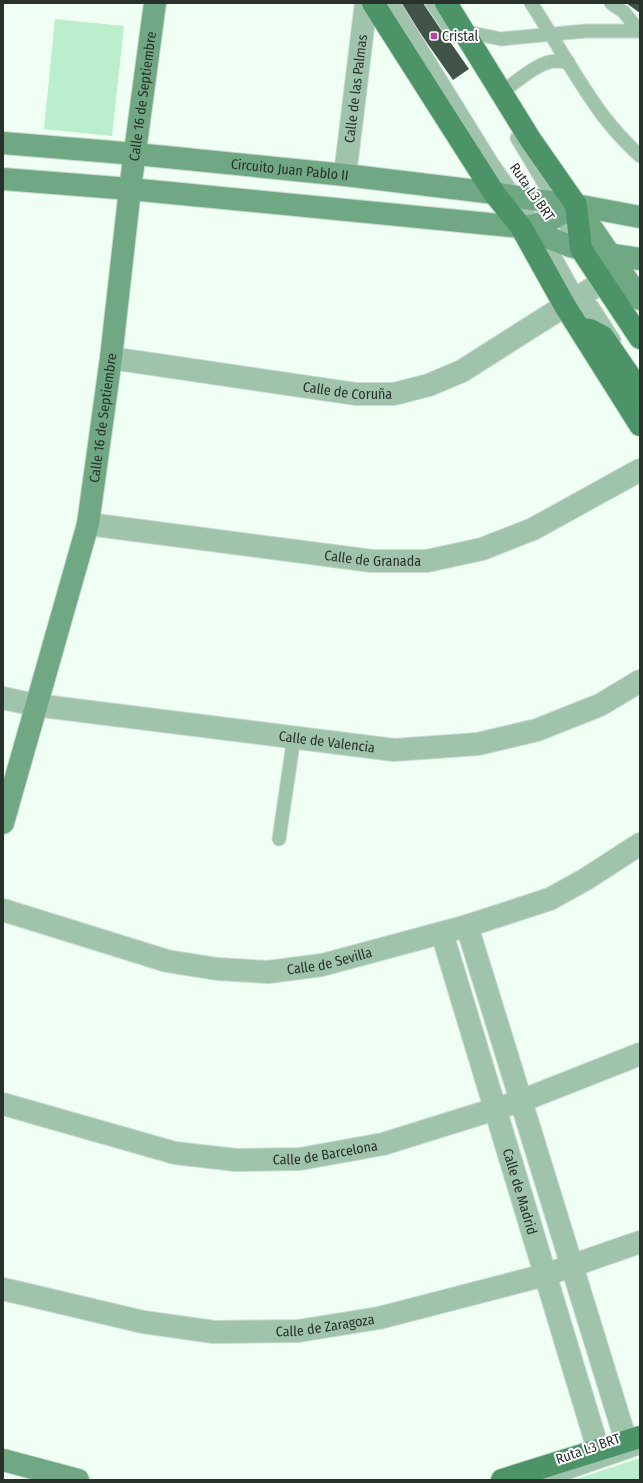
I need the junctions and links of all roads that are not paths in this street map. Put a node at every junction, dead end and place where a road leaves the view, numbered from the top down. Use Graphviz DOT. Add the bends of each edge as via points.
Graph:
graph roads {
  1 [pos="155,3"];
  2 [pos="366,3"];
  3 [pos="373,3"];
  4 [pos="393,3"];
  5 [pos="432,3"];
  6 [pos="446,3"];
  7 [pos="531,3"];
  8 [pos="612,3"];
  9 [pos="463,31"];
  10 [pos="639,31"];
  11 [pos="552,34"];
  12 [pos="568,62"];
  13 [pos="502,92"];
  14 [pos="3,143"];
  15 [pos="136,154"];
  16 [pos="640,156"];
  17 [pos="345,175"];
  18 [pos="3,179"];
  19 [pos="130,189"];
  20 [pos="494,192"];
  21 [pos="518,197"];
  22 [pos="565,207"];
  23 [pos="640,218"];
  24 [pos="533,230"];
  25 [pos="579,246"];
  26 [pos="640,259"];
  27 [pos="595,284"];
  28 [pos="640,299"];
  29 [pos="640,328"];
  30 [pos="589,331"];
  31 [pos="640,338"];
  32 [pos="640,349"];
  33 [pos="110,358"];
  34 [pos="640,378"];
  35 [pos="640,392"];
  36 [pos="640,401"];
  37 [pos="640,425"];
  38 [pos="640,470"];
  39 [pos="88,524"];
  40 [pos="640,681"];
  41 [pos="3,698"];
  42 [pos="35,705"];
  43 [pos="294,737"];
  44 [pos="3,823"];
  45 [pos="279,839"];
  46 [pos="640,844"];
  47 [pos="3,910"];
  48 [pos="467,926"];
  49 [pos="442,933"];
  50 [pos="640,1054"];
  51 [pos="521,1101"];
  52 [pos="3,1104"];
  53 [pos="495,1109"];
  54 [pos="640,1242"];
  55 [pos="572,1266"];
  56 [pos="545,1275"];
  57 [pos="3,1289"];
  58 [pos="635,1442"];
  59 [pos="598,1449"];
  60 [pos="3,1460"];
  61 [pos="78,1480"];
  62 [pos="502,1480"];
  63 [pos="546,1480"];
  1 -- 15 [label="main road, Calle 16 de Septiembre"];
  2 -- 17 [label="street, Calle de las Palmas"];
  3 -- 20 [label="main road"];
  4 -- 21 [label="lane, Ruta L3 BRT" via="492,163"];
  5 -- 22 [label="lane"];
  6 -- 9 [label="main road"];
  7 -- 11 [label="lane"];
  8 -- 10 [label="lane" via="624,12"];
  9 -- 11 [label="lane" via="501,39"];
  9 -- 13 [label="main road"];
  10 -- 11 [label="lane"];
  11 -- 12 [label="lane"];
  12 -- 13 [label="lane" via="547,62 538,66"];
  12 -- 16 [label="lane" via="604,118"];
  13 -- 22 [label="main road"];
  14 -- 15 [label="main road, Circuito Juan Pablo II"];
  15 -- 17 [label="main road, Circuito Juan Pablo II"];
  15 -- 19 [label="main road, Calle 16 de Septiembre"];
  17 -- 20 [label="main road, Circuito Juan Pablo II"];
  18 -- 19 [label="main road"];
  19 -- 24 [label="main road"];
  19 -- 33 [label="main road, Calle 16 de Septiembre"];
  20 -- 21 [label="main road, Circuito Juan Pablo II"];
  20 -- 24 [label="main road"];
  21 -- 22 [label="main road, Circuito Juan Pablo II"];
  21 -- 24 [label="lane, Ruta L3 BRT"];
  22 -- 23 [label="main road, Circuito Juan Pablo II"];
  22 -- 24 [label="main road" via="554,219"];
  22 -- 25 [label="main road"];
  22 -- 27 [label="main road"];
  24 -- 25 [label="main road"];
  24 -- 27 [label="main road"];
  25 -- 27 [label="main road"];
  25 -- 27 [label="main road"];
  26 -- 27 [label="main road"];
  27 -- 28 [label="main road"];
  27 -- 29 [label="lane"];
  27 -- 30 [label="main road"];
  27 -- 31 [label="main road"];
  27 -- 32 [label="lane"];
  27 -- 33 [label="street, Calle de Coruña" via="462,371 429,385 394,394 356,394"];
  27 -- 34 [label="lane"];
  30 -- 35 [label="main road" via="603,337"];
  30 -- 36 [label="lane"];
  30 -- 37 [label="main road"];
  33 -- 39 [label="main road, Calle 16 de Septiembre"];
  38 -- 39 [label="street, Calle de Granada" via="533,529 482,549 427,561 372,561"];
  39 -- 42 [label="main road, Calle 16 de Septiembre"];
  40 -- 43 [label="street, Calle de Valencia" via="600,705 537,730 478,744 394,750"];
  41 -- 42 [label="street, Calle de Valencia"];
  42 -- 43 [label="street, Calle de Valencia"];
  42 -- 44 [label="main road, Calle 16 de Septiembre"];
  43 -- 45 [label="lane"];
  46 -- 48 [label="street, Calle de Sevilla" via="586,880 550,899"];
  47 -- 49 [label="street, Calle de Sevilla" via="167,961 224,970 268,972 322,966"];
  48 -- 49 [label="street, Calle de Sevilla"];
  48 -- 51 [label="street, Calle de Madrid"];
  49 -- 53 [label="street, Calle de Madrid"];
  50 -- 51 [label="street, Calle de Barcelona"];
  51 -- 53 [label="street, Calle de Barcelona"];
  51 -- 55 [label="street, Calle de Madrid"];
  52 -- 53 [label="street, Calle de Barcelona" via="175,1152 236,1160 300,1160 383,1144"];
  53 -- 56 [label="street, Calle de Madrid"];
  54 -- 55 [label="street, Calle de Zaragoza"];
  55 -- 56 [label="street, Calle de Zaragoza"];
  55 -- 58 [label="street, Calle de Madrid"];
  56 -- 57 [label="street, Calle de Zaragoza" via="379,1318 298,1331 214,1332 143,1322"];
  56 -- 59 [label="street, Calle de Madrid"];
  58 -- 59 [label="main road"];
  58 -- 63 [label="lane, Ruta L3 BRT"];
  59 -- 62 [label="main road"];
  60 -- 61 [label="main road"];
}
